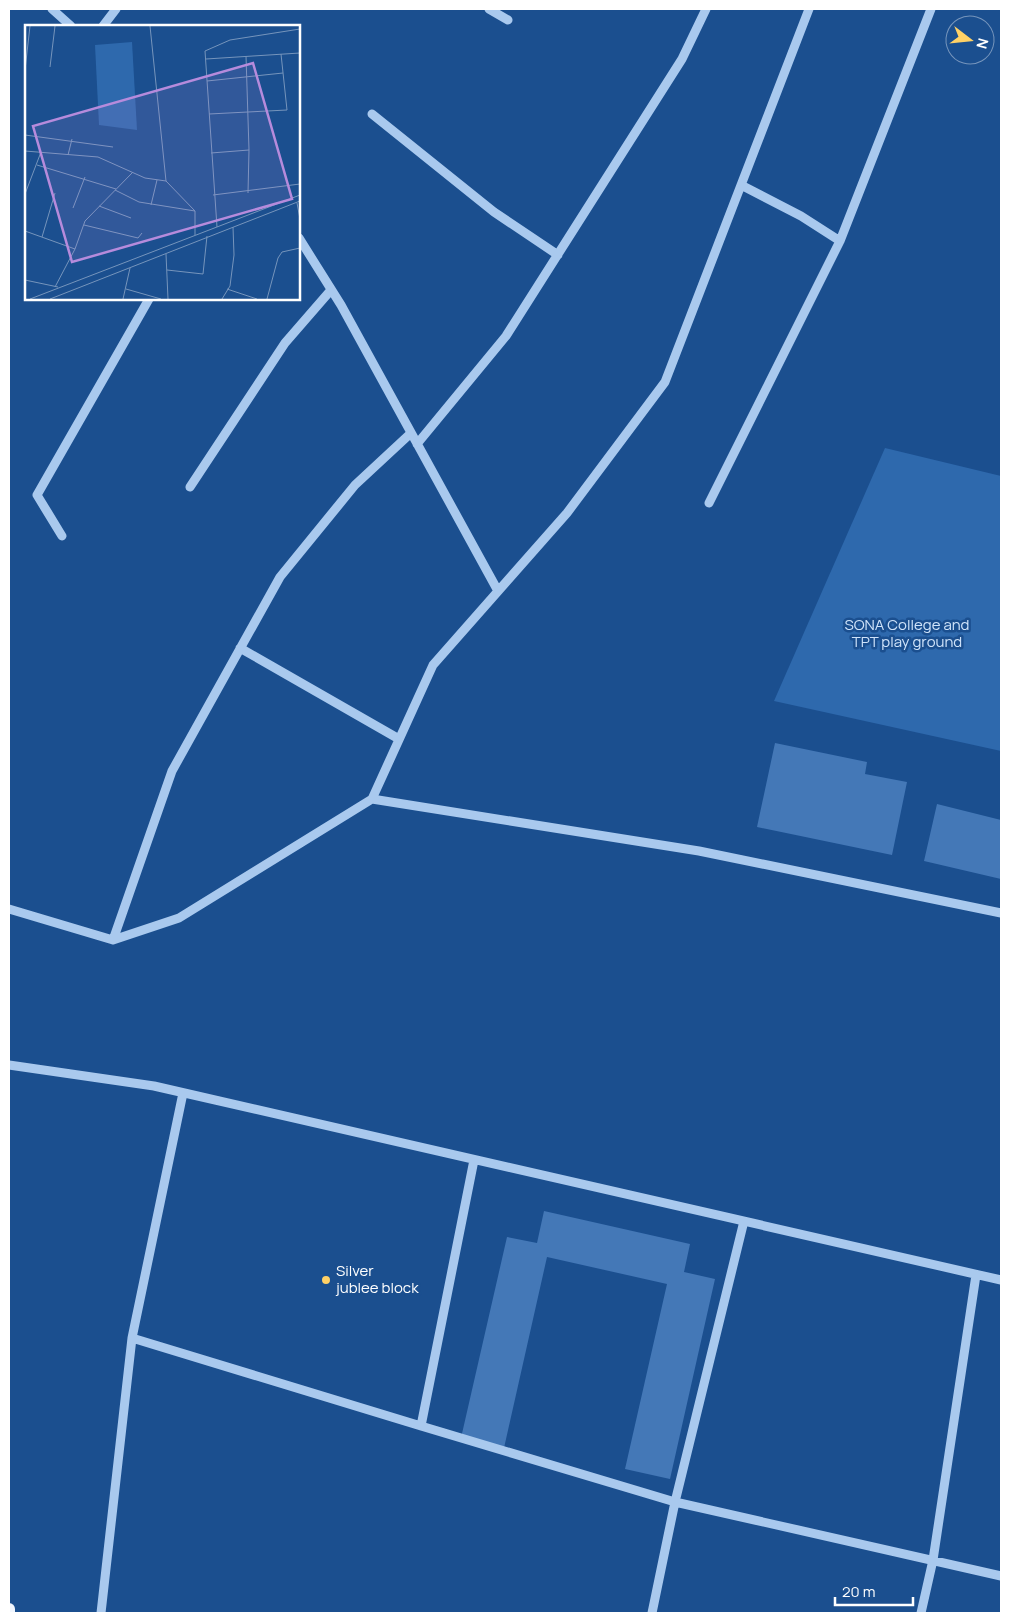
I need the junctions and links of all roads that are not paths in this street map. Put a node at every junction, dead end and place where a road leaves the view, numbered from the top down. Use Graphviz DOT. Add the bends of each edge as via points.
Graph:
graph roads {
  1 [pos="52,9"];
  2 [pos="116,9"];
  3 [pos="489,9"];
  4 [pos="706,9"];
  5 [pos="810,9"];
  6 [pos="930,9"];
  7 [pos="508,20"];
  8 [pos="70,25"];
  9 [pos="104,25"];
  10 [pos="372,114"];
  11 [pos="741,185"];
  12 [pos="300,240"];
  13 [pos="840,241"];
  14 [pos="558,254"];
  15 [pos="332,290"];
  16 [pos="147,300"];
  17 [pos="411,433"];
  18 [pos="417,444"];
  19 [pos="190,487"];
  20 [pos="709,503"];
  21 [pos="62,536"];
  22 [pos="498,591"];
  23 [pos="240,648"];
  24 [pos="399,739"];
  25 [pos="372,799"];
  26 [pos="9,909"];
  27 [pos="1001,913"];
  28 [pos="113,940"];
  29 [pos="9,1065"];
  30 [pos="183,1093"];
  31 [pos="474,1160"];
  32 [pos="744,1221"];
  33 [pos="976,1275"];
  34 [pos="1001,1280"];
  35 [pos="132,1338"];
  36 [pos="421,1426"];
  37 [pos="675,1502"];
  38 [pos="932,1560"];
  39 [pos="1001,1576"];
  40 [pos="9,1609"];
  41 [pos="9,1613"];
  42 [pos="100,1613"];
  43 [pos="652,1613"];
  44 [pos="921,1613"];
  1 -- 8 [label="street"];
  2 -- 9 [label="street"];
  3 -- 7 [label="street"];
  4 -- 14 [label="street" via="682,59"];
  5 -- 11 [label="street"];
  6 -- 13 [label="street"];
  10 -- 14 [label="street" via="494,212"];
  11 -- 13 [label="street" via="801,216"];
  11 -- 22 [label="street" via="665,382 567,513"];
  12 -- 15 [label="street"];
  13 -- 20 [label="street"];
  14 -- 18 [label="street" via="506,336"];
  15 -- 17 [label="street"];
  15 -- 19 [label="street" via="285,343"];
  16 -- 21 [label="street" via="37,495"];
  17 -- 18 [label="street"];
  17 -- 23 [label="street" via="355,485 280,576"];
  18 -- 22 [label="street"];
  22 -- 24 [label="street" via="433,665"];
  23 -- 24 [label="street"];
  23 -- 28 [label="street" via="172,771"];
  24 -- 25 [label="street"];
  25 -- 27 [label="street" via="699,851"];
  25 -- 28 [label="street" via="179,918"];
  26 -- 28 [label="street"];
  29 -- 30 [label="street"];
  30 -- 31 [label="street"];
  30 -- 35 [label="street"];
  31 -- 32 [label="street"];
  31 -- 36 [label="street"];
  32 -- 33 [label="street"];
  32 -- 37 [label="street"];
  33 -- 34 [label="street"];
  33 -- 38 [label="street"];
  35 -- 36 [label="street"];
  35 -- 42 [label="street"];
  36 -- 37 [label="street"];
  37 -- 38 [label="street"];
  37 -- 43 [label="street"];
  38 -- 39 [label="street"];
  38 -- 44 [label="street"];
  40 -- 41 [label="main road"];
}
